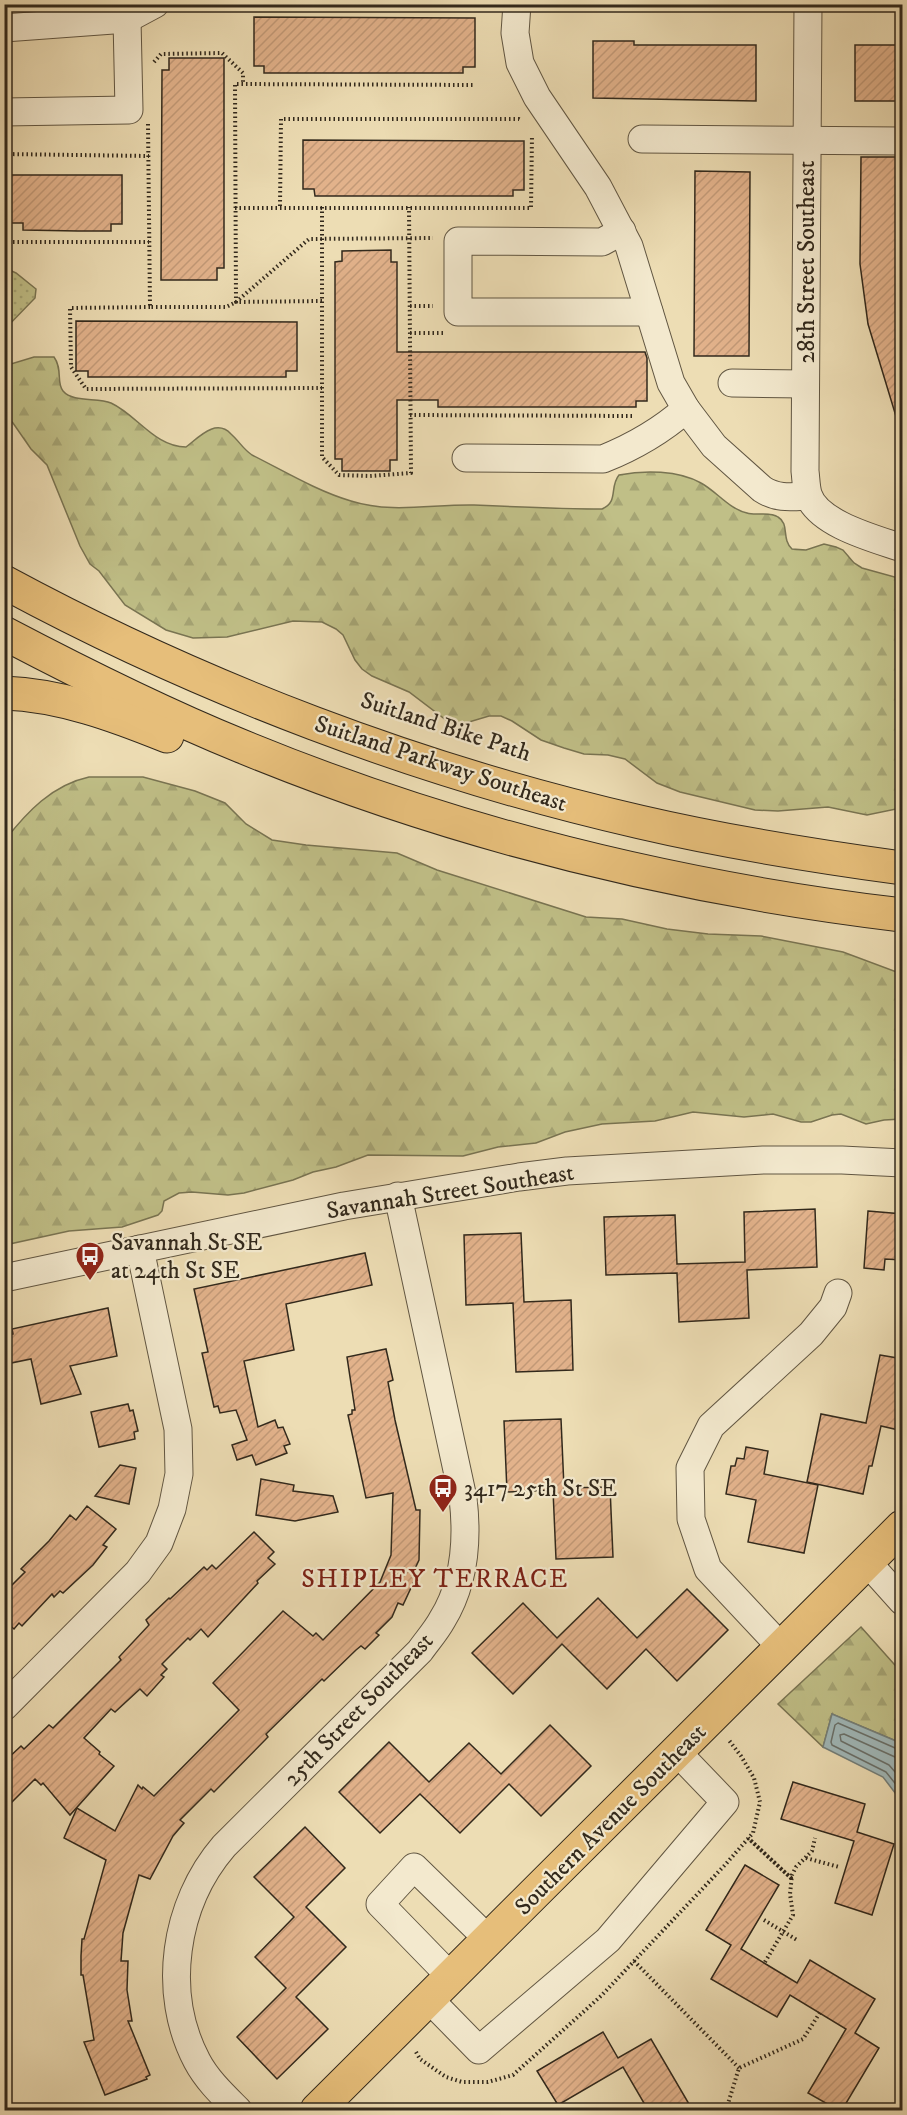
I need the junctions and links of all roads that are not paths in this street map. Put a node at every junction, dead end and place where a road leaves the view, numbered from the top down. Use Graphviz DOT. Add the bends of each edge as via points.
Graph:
graph roads {
  1 [pos="155,4"];
  2 [pos="517,4"];
  3 [pos="808,4"];
  4 [pos="127,20"];
  5 [pos="4,28"];
  6 [pos="4,112"];
  7 [pos="642,139"];
  8 [pos="806,141"];
  9 [pos="903,141"];
  10 [pos="622,231"];
  11 [pos="649,312"];
  12 [pos="732,383"];
  13 [pos="805,384"];
  14 [pos="686,410"];
  15 [pos="466,458"];
  16 [pos="815,505"];
  17 [pos="903,548"];
  18 [pos="4,582"];
  19 [pos="4,633"];
  20 [pos="4,693"];
  21 [pos="502,836"];
  22 [pos="903,868"];
  23 [pos="903,915"];
  24 [pos="903,1163"];
  25 [pos="399,1196"];
  26 [pos="140,1249"];
  27 [pos="4,1278"];
  28 [pos="838,1293"];
  29 [pos="903,1527"];
  30 [pos="867,1562"];
  31 [pos="903,1601"];
  32 [pos="782,1648"];
  33 [pos="4,1707"];
  34 [pos="677,1752"];
  35 [pos="489,1940"];
  36 [pos="440,1988"];
  37 [pos="238,2110"];
  38 [pos="317,2110"];
  1 -- 4 [label="street"];
  2 -- 10 [label="street" via="515,33 520,63 537,97 598,187"];
  3 -- 8 [label="street, 28th Street Southeast"];
  4 -- 5 [label="street"];
  4 -- 6 [label="street" via="129,110"];
  7 -- 8 [label="street"];
  8 -- 9 [label="street"];
  8 -- 13 [label="street, 28th Street Southeast"];
  10 -- 11 [label="street"];
  10 -- 11 [label="street" via="602,242 458,241 459,312"];
  11 -- 14 [label="street" via="671,383"];
  12 -- 13 [label="street"];
  13 -- 16 [label="street, 28th Street Southeast" via="805,471"];
  14 -- 15 [label="street" via="668,425 603,459"];
  14 -- 16 [label="street" via="714,446 762,489 771,495"];
  16 -- 17 [label="street" via="849,528"];
  18 -- 22 [label="main road, Suitland Parkway Southeast" via="216,683 316,724 449,770 651,825"];
  19 -- 21 [label="main road, Suitland Parkway Southeast" via="103,684 240,746 384,800"];
  20 -- 21 [label="main road" via="112,714 335,803"];
  21 -- 23 [label="main road, Suitland Parkway Southeast" via="712,886"];
  24 -- 25 [label="street, Savannah Street Southeast" via="763,1160 567,1171"];
  25 -- 26 [label="street, Savannah Street Southeast"];
  25 -- 37 [label="street, 25th Street Southeast" via="463,1497 465,1551 452,1600 420,1651 224,1846 206,1870 189,1908 176,1961 182,2018 197,2061"];
  26 -- 27 [label="street, Savannah Street Southeast"];
  26 -- 33 [label="street" via="178,1429 179,1474 172,1509 159,1543 138,1572"];
  28 -- 32 [label="street" via="833,1307 811,1335 711,1426 690,1468 691,1519 708,1569"];
  29 -- 30 [label="main road, Southern Avenue Southeast"];
  30 -- 31 [label="street"];
  30 -- 32 [label="main road, Southern Avenue Southeast"];
  32 -- 34 [label="main road, Southern Avenue Southeast"];
  34 -- 35 [label="main road, Southern Avenue Southeast"];
  34 -- 36 [label="street" via="725,1802 608,1940 479,2050"];
  35 -- 36 [label="main road, Southern Avenue Southeast"];
  35 -- 36 [label="street" via="414,1867 380,1904"];
  36 -- 38 [label="main road, Southern Avenue Southeast"];
}
